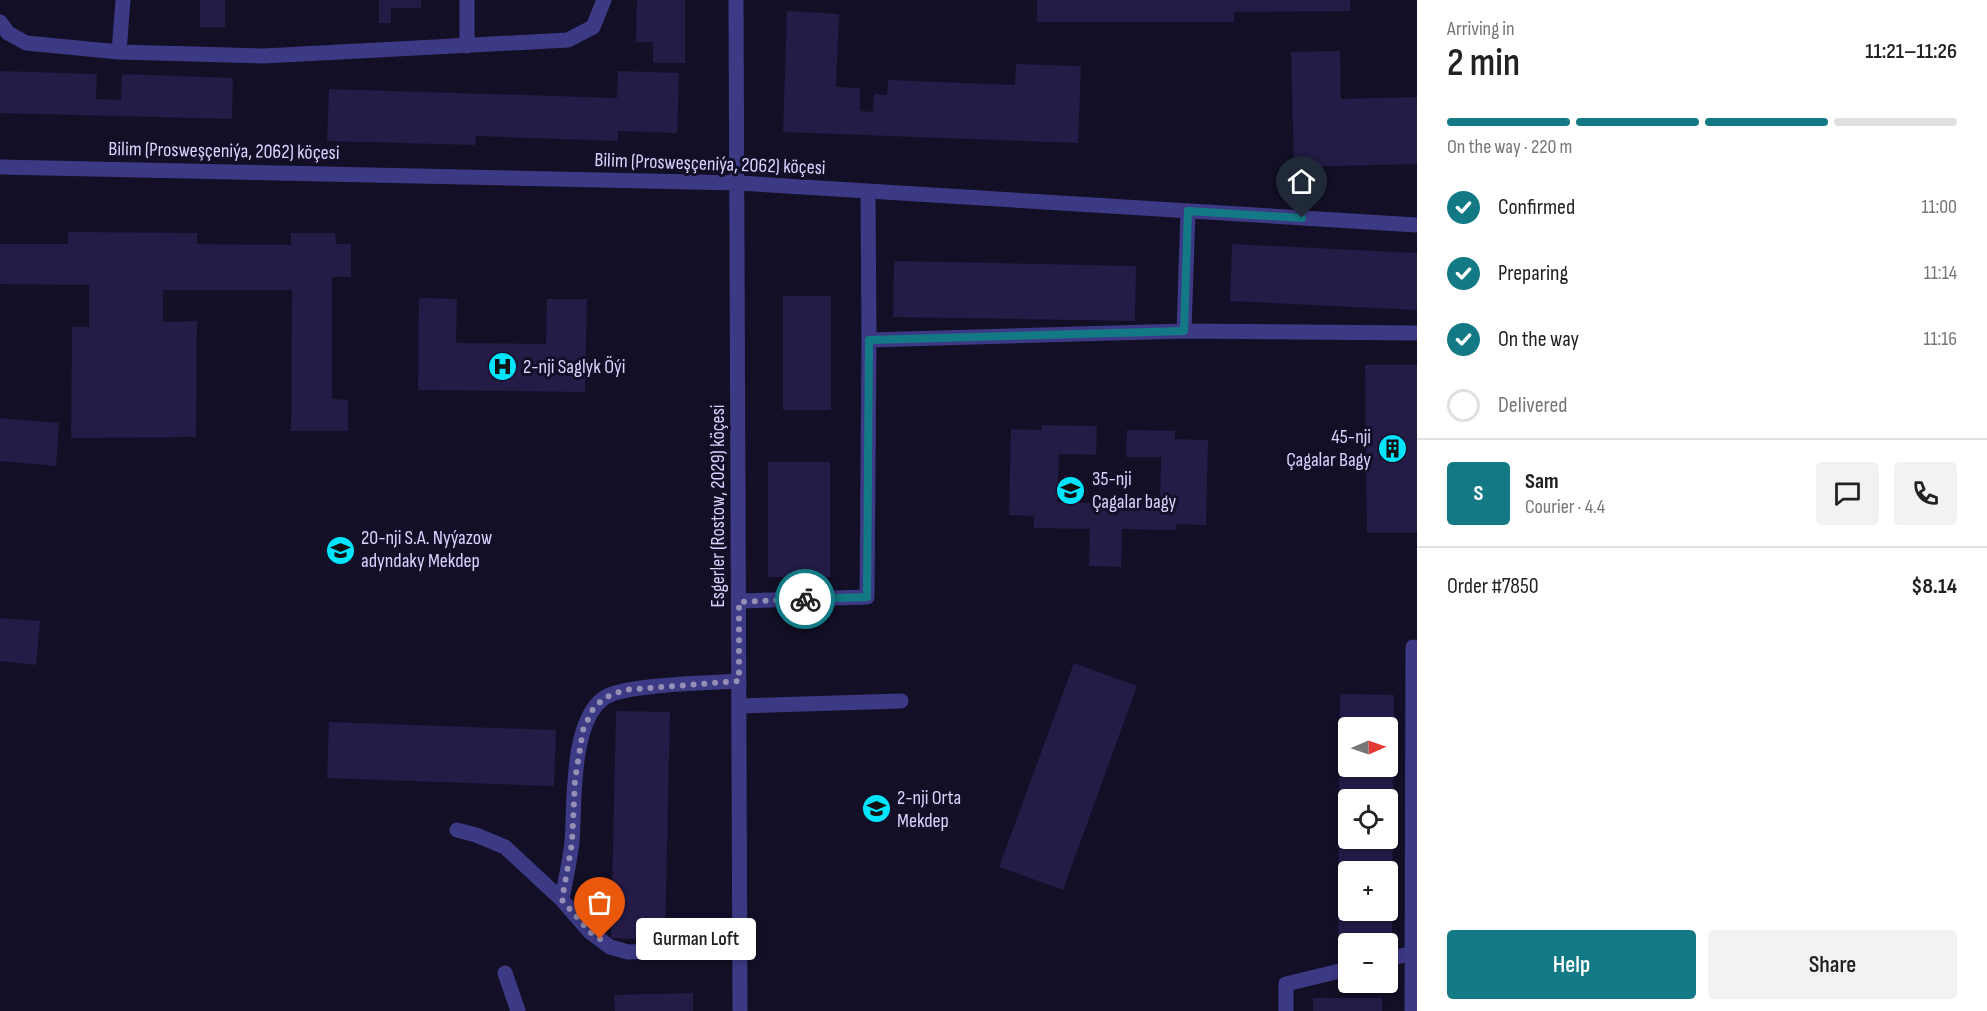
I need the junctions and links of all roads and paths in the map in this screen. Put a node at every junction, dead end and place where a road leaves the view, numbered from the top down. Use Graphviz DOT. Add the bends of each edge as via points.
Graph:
graph roads {
  1 [pos="123,0"];
  2 [pos="467,0"];
  3 [pos="604,0"];
  4 [pos="736,0"];
  5 [pos="0,22"];
  6 [pos="467,46"];
  7 [pos="120,52"];
  8 [pos="0,167"];
  9 [pos="738,183"];
  10 [pos="868,192"];
  11 [pos="1188,211"];
  12 [pos="1417,225"];
  13 [pos="1184,331"];
  14 [pos="1417,333"];
  15 [pos="869,340"];
  16 [pos="739,602"];
  17 [pos="1413,647"];
  18 [pos="739,681"];
  19 [pos="901,700"];
  20 [pos="739,706"];
  21 [pos="457,830"];
  22 [pos="562,900"];
  23 [pos="739,948"];
  24 [pos="1415,952"];
  25 [pos="1398,956"];
  26 [pos="1338,971"];
  27 [pos="505,973"];
  28 [pos="518,1011"];
  29 [pos="740,1011"];
  30 [pos="1286,1011"];
  31 [pos="1412,1011"];
  1 -- 7 [label="street"];
  2 -- 6 [label="street"];
  3 -- 6 [label="street" via="593,27 568,40"];
  4 -- 9 [label="street, Esgerler (Rostow, 2029) köçesi"];
  5 -- 7 [label="street" via="8,33 26,43"];
  6 -- 7 [label="street" via="264,56"];
  8 -- 9 [label="street, Bilim (Prosweşçeniýa, 2062) köçesi"];
  9 -- 10 [label="street, Bilim (Prosweşçeniýa, 2062) köçesi"];
  9 -- 16 [label="street, Esgerler (Rostow, 2029) köçesi"];
  10 -- 11 [label="street, Bilim (Prosweşçeniýa, 2062) köçesi"];
  10 -- 15 [label="street"];
  11 -- 12 [label="street, Bilim (Prosweşçeniýa, 2062) köçesi"];
  11 -- 13 [label="street"];
  13 -- 14 [label="street"];
  13 -- 15 [label="street"];
  15 -- 16 [label="street" via="867,597"];
  16 -- 18 [label="street, Esgerler (Rostow, 2029) köçesi"];
  17 -- 24 [label="street"];
  18 -- 20 [label="street, Esgerler (Rostow, 2029) köçesi"];
  18 -- 22 [label="street" via="624,690 604,698 593,709 583,730"];
  19 -- 20 [label="street"];
  20 -- 23 [label="street, Esgerler (Rostow, 2029) köçesi"];
  21 -- 22 [label="street" via="505,847"];
  22 -- 23 [label="street" via="590,932 610,947 628,952"];
  23 -- 29 [label="street, Esgerler (Rostow, 2029) köçesi"];
  24 -- 25 [label="street"];
  24 -- 31 [label="street"];
  26 -- 30 [label="street" via="1286,984"];
  27 -- 28 [label="street"];
}
